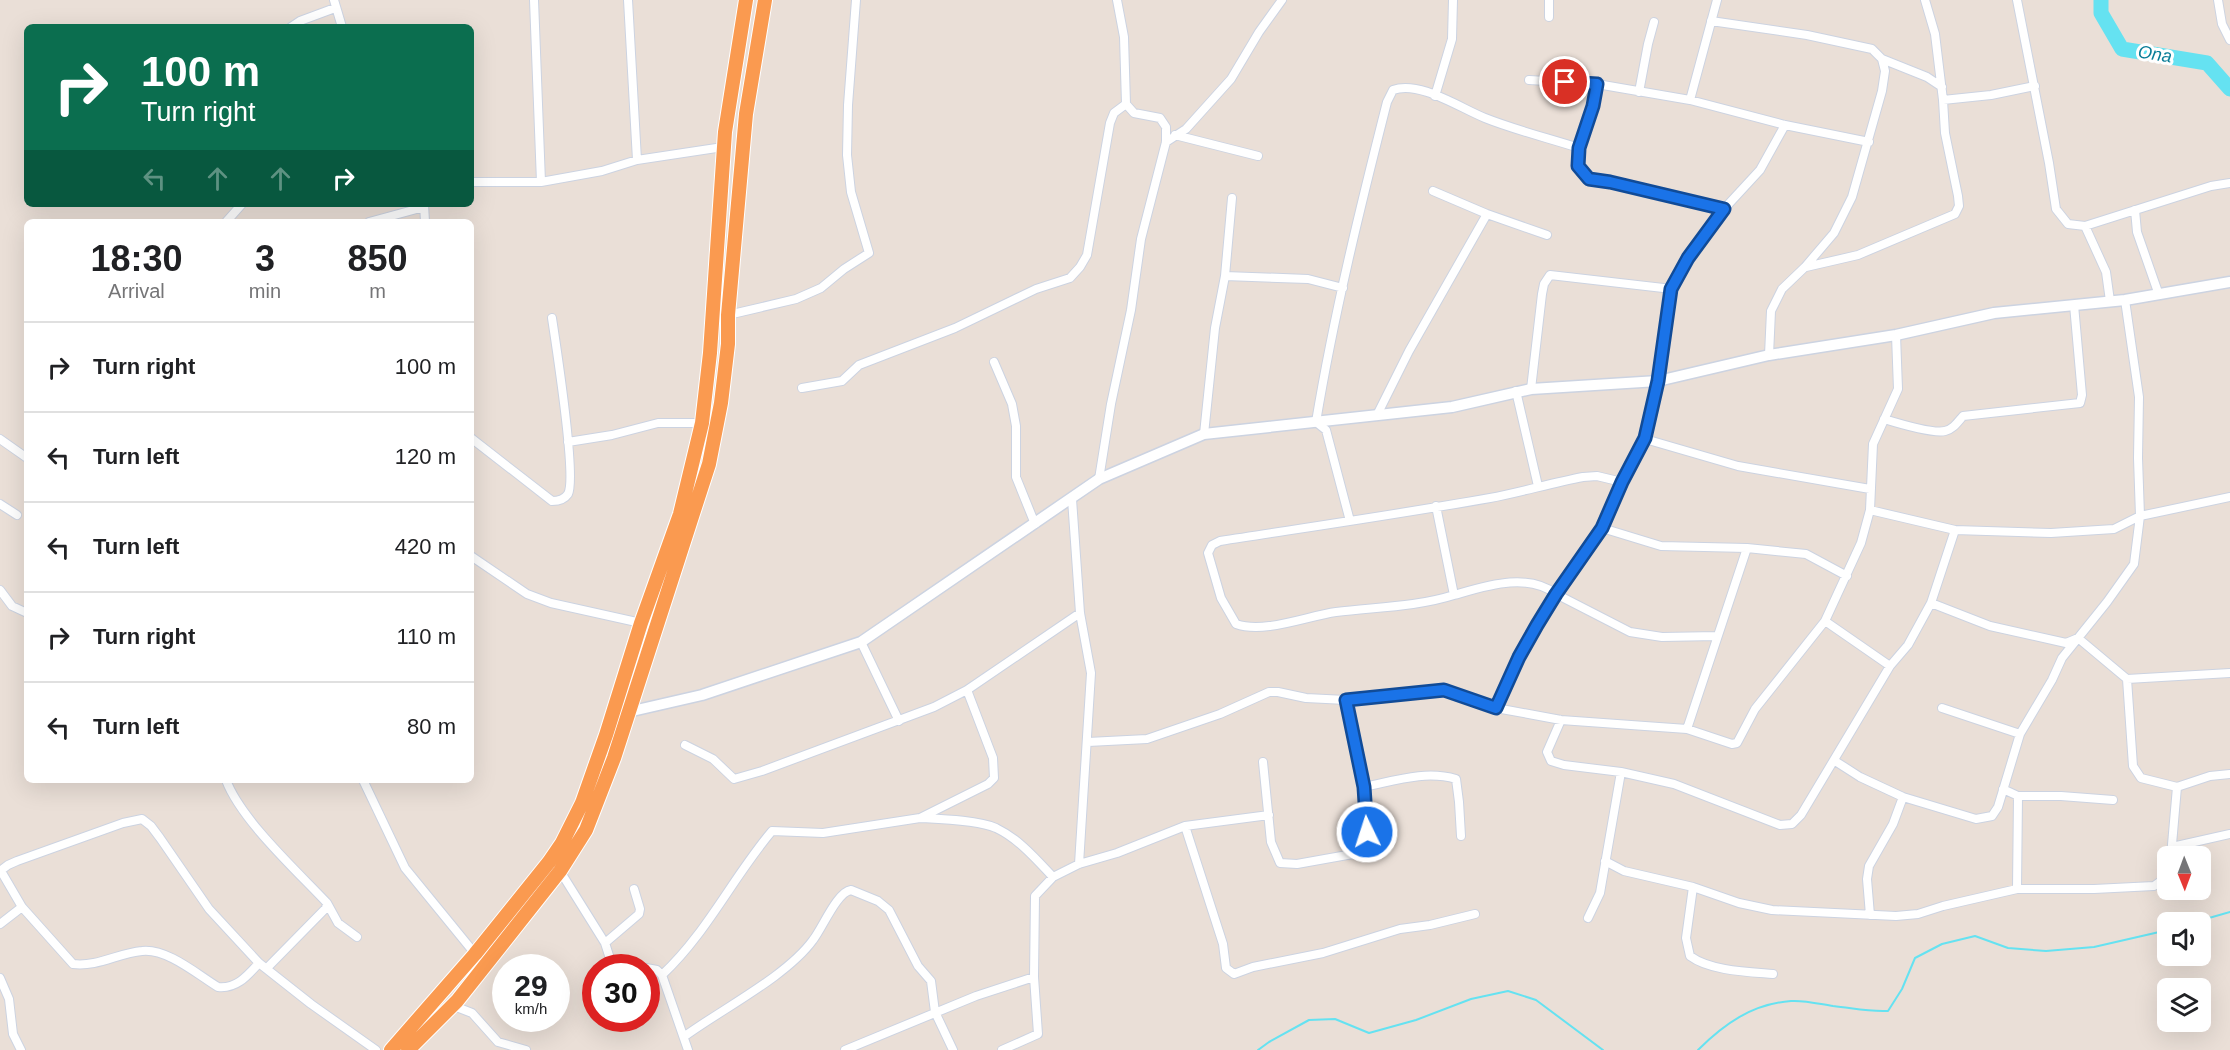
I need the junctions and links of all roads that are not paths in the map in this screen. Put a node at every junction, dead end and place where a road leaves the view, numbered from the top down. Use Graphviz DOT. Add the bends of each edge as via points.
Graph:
graph roads {
  1 [pos="534,0"];
  2 [pos="628,0"];
  3 [pos="746,0"];
  4 [pos="765,0"];
  5 [pos="856,0"];
  6 [pos="1117,0"];
  7 [pos="1282,0"];
  8 [pos="1453,0"];
  9 [pos="1549,0"];
  10 [pos="1717,0"];
  11 [pos="1925,0"];
  12 [pos="2018,0"];
  13 [pos="2217,0"];
  14 [pos="335,4"];
  15 [pos="1550,17"];
  16 [pos="1711,21"];
  17 [pos="1654,22"];
  18 [pos="296,24"];
  19 [pos="341,24"];
  20 [pos="2230,40"];
  21 [pos="1882,59"];
  22 [pos="1529,80"];
  23 [pos="1597,84"];
  24 [pos="2035,86"];
  25 [pos="1942,87"];
  26 [pos="1639,92"];
  27 [pos="1435,96"];
  28 [pos="1690,100"];
  29 [pos="1943,100"];
  30 [pos="1126,104"];
  31 [pos="1785,125"];
  32 [pos="1175,135"];
  33 [pos="1166,142"];
  34 [pos="1869,142"];
  35 [pos="723,147"];
  36 [pos="1579,148"];
  37 [pos="1258,156"];
  38 [pos="637,160"];
  39 [pos="474,182"];
  40 [pos="541,182"];
  41 [pos="2230,183"];
  42 [pos="1433,191"];
  43 [pos="1232,198"];
  44 [pos="239,207"];
  45 [pos="418,207"];
  46 [pos="1724,209"];
  47 [pos="2135,210"];
  48 [pos="1486,214"];
  49 [pos="229,219"];
  50 [pos="379,219"];
  51 [pos="2085,226"];
  52 [pos="1547,235"];
  53 [pos="1805,267"];
  54 [pos="1225,276"];
  55 [pos="2230,282"];
  56 [pos="1343,288"];
  57 [pos="1671,289"];
  58 [pos="2159,295"];
  59 [pos="2125,300"];
  60 [pos="2110,301"];
  61 [pos="2074,305"];
  62 [pos="728,315"];
  63 [pos="552,318"];
  64 [pos="1896,335"];
  65 [pos="1769,355"];
  66 [pos="994,362"];
  67 [pos="1658,381"];
  68 [pos="802,388"];
  69 [pos="1532,389"];
  70 [pos="1516,392"];
  71 [pos="1377,415"];
  72 [pos="1884,419"];
  73 [pos="1316,422"];
  74 [pos="702,423"];
  75 [pos="1204,434"];
  76 [pos="1645,438"];
  77 [pos="0,439"];
  78 [pos="474,440"];
  79 [pos="568,441"];
  80 [pos="24,456"];
  81 [pos="1099,479"];
  82 [pos="1622,482"];
  83 [pos="1538,486"];
  84 [pos="1870,489"];
  85 [pos="2230,497"];
  86 [pos="1072,499"];
  87 [pos="0,504"];
  88 [pos="1436,506"];
  89 [pos="1870,510"];
  90 [pos="17,515"];
  91 [pos="2140,516"];
  92 [pos="1350,520"];
  93 [pos="1035,524"];
  94 [pos="1602,528"];
  95 [pos="1955,530"];
  96 [pos="1747,548"];
  97 [pos="474,558"];
  98 [pos="1846,576"];
  99 [pos="0,590"];
  100 [pos="1556,594"];
  101 [pos="1454,595"];
  102 [pos="1931,603"];
  103 [pos="24,612"];
  104 [pos="1080,613"];
  105 [pos="1825,621"];
  106 [pos="641,623"];
  107 [pos="1717,636"];
  108 [pos="2078,638"];
  109 [pos="861,642"];
  110 [pos="1890,666"];
  111 [pos="2230,674"];
  112 [pos="2127,679"];
  113 [pos="967,690"];
  114 [pos="1346,700"];
  115 [pos="1496,708"];
  116 [pos="1942,708"];
  117 [pos="628,712"];
  118 [pos="1561,720"];
  119 [pos="899,721"];
  120 [pos="1687,729"];
  121 [pos="2020,734"];
  122 [pos="1088,742"];
  123 [pos="685,744"];
  124 [pos="1834,761"];
  125 [pos="1263,762"];
  126 [pos="1621,772"];
  127 [pos="2230,774"];
  128 [pos="227,783"];
  129 [pos="364,783"];
  130 [pos="1364,787"];
  131 [pos="2177,787"];
  132 [pos="2003,789"];
  133 [pos="2018,795"];
  134 [pos="1903,797"];
  135 [pos="2113,800"];
  136 [pos="1269,815"];
  137 [pos="920,818"];
  138 [pos="1185,826"];
  139 [pos="2230,834"];
  140 [pos="1461,836"];
  141 [pos="2172,846"];
  142 [pos="1605,861"];
  143 [pos="1079,864"];
  144 [pos="0,871"];
  145 [pos="560,872"];
  146 [pos="1053,878"];
  147 [pos="2157,884"];
  148 [pos="1693,887"];
  149 [pos="2017,888"];
  150 [pos="634,889"];
  151 [pos="327,903"];
  152 [pos="22,907"];
  153 [pos="1475,914"];
  154 [pos="1870,915"];
  155 [pos="1588,918"];
  156 [pos="0,924"];
  157 [pos="357,937"];
  158 [pos="605,943"];
  159 [pos="475,954"];
  160 [pos="609,954"];
  161 [pos="263,965"];
  162 [pos="485,966"];
  163 [pos="1773,974"];
  164 [pos="662,975"];
  165 [pos="1034,977"];
  166 [pos="0,978"];
  167 [pos="458,1001"];
  168 [pos="935,1012"];
  169 [pos="685,1035"];
  170 [pos="411,1049"];
  171 [pos="21,1050"];
  172 [pos="376,1050"];
  173 [pos="391,1050"];
  174 [pos="526,1050"];
  175 [pos="688,1050"];
  176 [pos="845,1050"];
  177 [pos="953,1050"];
  178 [pos="1002,1050"];
  1 -- 40 [label="street"];
  2 -- 38 [label="street"];
  3 -- 35 [label="highway"];
  4 -- 62 [label="highway" via="746,114"];
  5 -- 62 [label="street" via="847,155 851,192 869,253 821,288 796,299"];
  6 -- 30 [label="street" via="1124,37"];
  7 -- 32 [label="street" via="1231,79 1186,129"];
  8 -- 27 [label="street" via="1452,39"];
  9 -- 15 [label="street"];
  10 -- 16 [label="street"];
  11 -- 25 [label="street" via="1935,34"];
  12 -- 24 [label="street"];
  13 -- 20 [label="street"];
  14 -- 18 [label="street"];
  14 -- 19 [label="street"];
  16 -- 21 [label="street" via="1872,49"];
  16 -- 28 [label="street"];
  17 -- 26 [label="street"];
  21 -- 25 [label="street"];
  21 -- 34 [label="street" via="1882,92"];
  22 -- 23 [label="street"];
  23 -- 26 [label="street"];
  23 -- 36 [label="street"];
  24 -- 29 [label="street"];
  24 -- 51 [label="street" via="2056,209 2068,224"];
  25 -- 29 [label="street"];
  26 -- 28 [label="street"];
  27 -- 36 [label="street" via="1483,117"];
  27 -- 56 [label="street" via="1403,87 1393,90"];
  28 -- 31 [label="street"];
  29 -- 53 [label="street" via="1945,133 1958,196 1955,214 1858,255"];
  30 -- 33 [label="street" via="1134,113 1160,118 1166,127"];
  30 -- 68 [label="street" via="1114,112 1110,123 1087,255 1070,278 859,365 842,381"];
  31 -- 34 [label="street"];
  31 -- 46 [label="street" via="1760,170"];
  32 -- 33 [label="street"];
  32 -- 37 [label="street"];
  33 -- 81 [label="street" via="1141,239"];
  34 -- 53 [label="street" via="1852,197 1834,233"];
  35 -- 38 [label="street"];
  35 -- 74 [label="highway"];
  36 -- 46 [label="street" via="1578,166 1589,179"];
  38 -- 40 [label="street"];
  39 -- 40 [label="street"];
  41 -- 47 [label="street"];
  42 -- 48 [label="street"];
  43 -- 54 [label="street"];
  44 -- 49 [label="street"];
  45 -- 50 [label="street"];
  46 -- 57 [label="street"];
  47 -- 51 [label="street"];
  47 -- 58 [label="street" via="2137,232"];
  48 -- 52 [label="street"];
  48 -- 71 [label="street"];
  51 -- 60 [label="street" via="2106,272"];
  53 -- 65 [label="street" via="1782,289 1771,310"];
  54 -- 56 [label="street" via="1308,279"];
  54 -- 75 [label="street" via="1215,328"];
  55 -- 58 [label="street"];
  56 -- 73 [label="street"];
  57 -- 67 [label="street"];
  57 -- 69 [label="street" via="1550,275 1542,294"];
  58 -- 59 [label="street"];
  59 -- 60 [label="street"];
  59 -- 91 [label="street" via="2139,397"];
  60 -- 61 [label="street"];
  61 -- 64 [label="street" via="1994,313"];
  61 -- 72 [label="street" via="2080,403 1963,416 1943,432"];
  62 -- 117 [label="highway" via="721,404 709,464"];
  63 -- 79 [label="street"];
  64 -- 65 [label="street"];
  64 -- 72 [label="street" via="1898,388"];
  65 -- 67 [label="street"];
  66 -- 93 [label="street" via="1012,404 1016,477"];
  67 -- 69 [label="street"];
  67 -- 76 [label="street"];
  69 -- 70 [label="street"];
  70 -- 71 [label="street" via="1452,407"];
  70 -- 83 [label="street"];
  71 -- 73 [label="street"];
  72 -- 84 [label="street" via="1873,444"];
  73 -- 75 [label="street"];
  73 -- 92 [label="street" via="1326,430"];
  74 -- 79 [label="street" via="658,423"];
  74 -- 106 [label="highway" via="680,514"];
  75 -- 81 [label="street"];
  76 -- 82 [label="street"];
  76 -- 84 [label="street" via="1738,466"];
  77 -- 80 [label="street"];
  78 -- 79 [label="street" via="552,501 560,501 568,494"];
  81 -- 86 [label="street"];
  82 -- 83 [label="street" via="1597,476"];
  82 -- 94 [label="street"];
  83 -- 88 [label="street"];
  84 -- 89 [label="street"];
  85 -- 91 [label="street"];
  86 -- 93 [label="street"];
  86 -- 104 [label="street"];
  87 -- 90 [label="street"];
  88 -- 92 [label="street"];
  88 -- 101 [label="street"];
  89 -- 95 [label="street"];
  89 -- 98 [label="street"];
  91 -- 95 [label="street" via="2114,529 2051,533"];
  91 -- 108 [label="street" via="2134,564"];
  92 -- 101 [label="street" via="1212,544 1208,553 1227,611 1236,624 1269,626 1334,612 1431,602"];
  93 -- 109 [label="street"];
  94 -- 96 [label="street" via="1661,546"];
  94 -- 100 [label="street"];
  95 -- 102 [label="street"];
  96 -- 98 [label="street" via="1806,554"];
  96 -- 107 [label="street"];
  97 -- 106 [label="street" via="527,594"];
  98 -- 105 [label="street"];
  99 -- 103 [label="street" via="12,606"];
  100 -- 101 [label="street" via="1546,587 1524,583 1494,584"];
  100 -- 107 [label="street" via="1630,632 1662,637"];
  100 -- 115 [label="street" via="1519,657"];
  102 -- 108 [label="street" via="1990,626 2066,643"];
  102 -- 110 [label="street" via="1908,645"];
  104 -- 113 [label="street"];
  104 -- 122 [label="street" via="1091,673"];
  105 -- 110 [label="street"];
  105 -- 120 [label="street" via="1755,709 1737,743"];
  106 -- 159 [label="highway" via="595,768 568,831 549,862"];
  107 -- 120 [label="street"];
  108 -- 112 [label="street"];
  108 -- 121 [label="street" via="2062,658"];
  109 -- 117 [label="street" via="702,695"];
  109 -- 119 [label="street"];
  110 -- 124 [label="street"];
  111 -- 112 [label="street"];
  112 -- 131 [label="street" via="2133,766 2147,781"];
  113 -- 119 [label="street"];
  113 -- 137 [label="street" via="993,758 994,778"];
  114 -- 115 [label="street" via="1444,690"];
  114 -- 122 [label="street" via="1269,692 1147,739"];
  114 -- 130 [label="street"];
  115 -- 118 [label="street"];
  116 -- 121 [label="street"];
  117 -- 145 [label="highway" via="597,805"];
  118 -- 120 [label="street"];
  118 -- 126 [label="street" via="1547,752 1551,761"];
  119 -- 123 [label="street" via="734,779 713,759"];
  121 -- 132 [label="street"];
  122 -- 143 [label="street"];
  124 -- 126 [label="street" via="1801,815 1792,824 1780,825 1674,784"];
  124 -- 134 [label="street"];
  125 -- 136 [label="street"];
  126 -- 142 [label="street"];
  127 -- 131 [label="street"];
  128 -- 151 [label="street" via="232,796 256,826"];
  129 -- 159 [label="street" via="405,868"];
  130 -- 136 [label="street" via="1370,844 1364,852 1297,864 1280,863 1271,842"];
  130 -- 140 [label="street" via="1426,775 1456,779"];
  131 -- 141 [label="street"];
  132 -- 133 [label="street"];
  132 -- 134 [label="street" via="1992,816 1976,819"];
  133 -- 135 [label="street"];
  133 -- 149 [label="street"];
  134 -- 154 [label="street" via="1869,866"];
  136 -- 138 [label="street"];
  137 -- 146 [label="street" via="994,827 1025,848"];
  137 -- 164 [label="street" via="823,833 772,831 711,917"];
  138 -- 143 [label="street"];
  138 -- 153 [label="street" via="1223,944 1226,968 1234,974 1323,953 1400,929"];
  139 -- 141 [label="street"];
  142 -- 148 [label="street" via="1624,871"];
  142 -- 155 [label="street" via="1600,893"];
  143 -- 146 [label="street"];
  144 -- 152 [label="street"];
  144 -- 161 [label="street" via="17,861 142,819 160,838 209,909"];
  145 -- 158 [label="street"];
  145 -- 162 [label="highway"];
  146 -- 165 [label="street" via="1035,896"];
  147 -- 149 [label="street" via="2094,889"];
  148 -- 154 [label="street" via="1772,910"];
  148 -- 163 [label="street" via="1686,938 1690,956 1725,968"];
  149 -- 154 [label="street" via="1918,914"];
  150 -- 158 [label="street" via="639,914"];
  151 -- 157 [label="street" via="338,923"];
  151 -- 161 [label="street" via="298,938"];
  152 -- 156 [label="street"];
  152 -- 161 [label="street" via="73,964 87,966 155,951 223,988 243,981"];
  158 -- 160 [label="street"];
  159 -- 162 [label="street"];
  159 -- 173 [label="highway"];
  161 -- 172 [label="street"];
  162 -- 167 [label="highway"];
  164 -- 169 [label="street"];
  165 -- 168 [label="street"];
  165 -- 178 [label="street" via="1038,1034"];
  166 -- 171 [label="street" via="11,1006 13,1034"];
  167 -- 170 [label="highway"];
  167 -- 174 [label="street" via="454,1006 472,1013 498,1041"];
  168 -- 169 [label="street" via="931,981 918,966 889,909 848,890 800,955"];
  168 -- 176 [label="street"];
  168 -- 177 [label="street"];
  169 -- 175 [label="street"];
}
